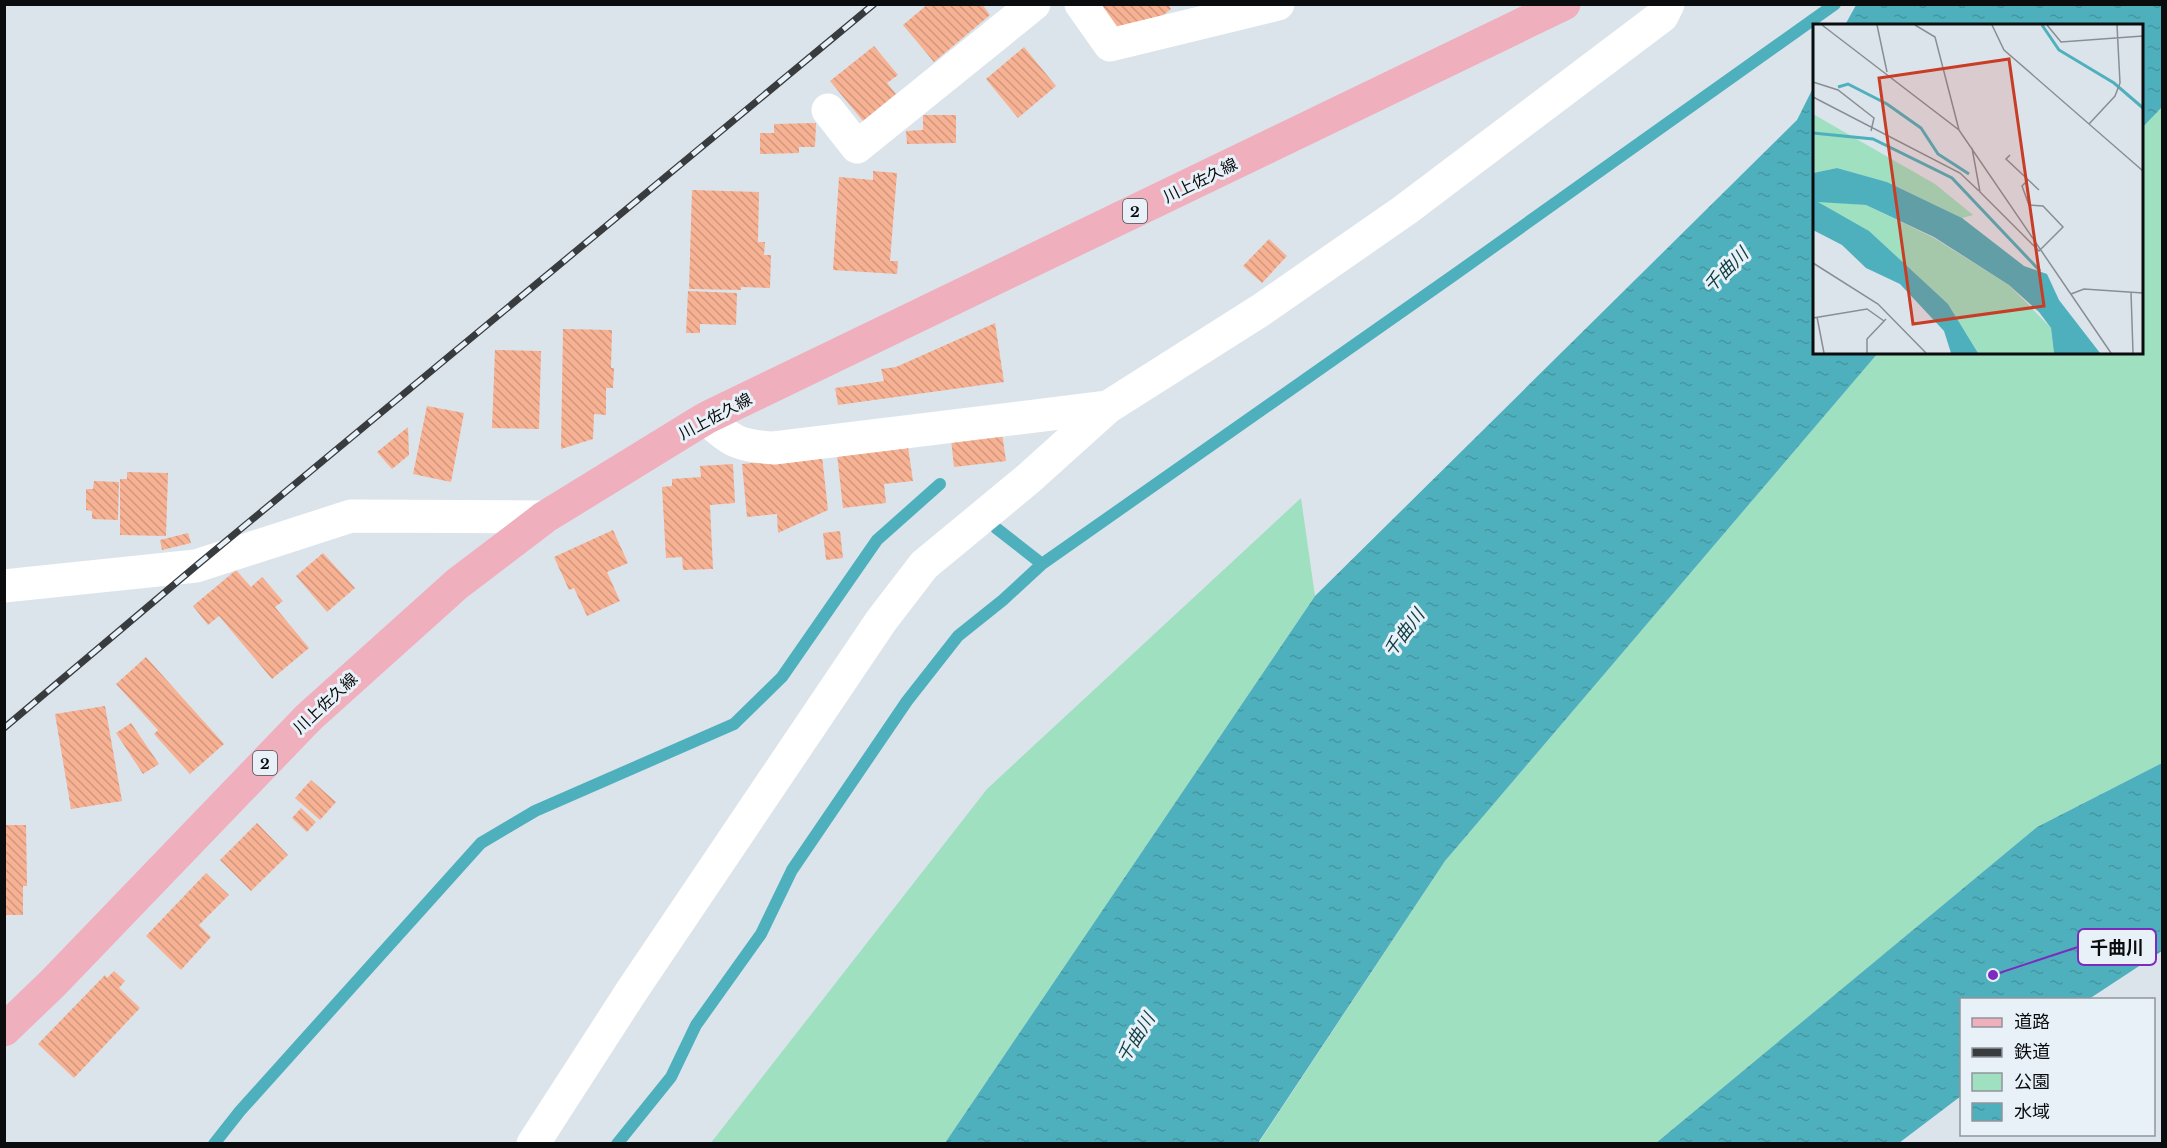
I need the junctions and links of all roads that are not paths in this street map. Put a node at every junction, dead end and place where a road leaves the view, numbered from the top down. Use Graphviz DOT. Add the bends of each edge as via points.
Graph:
graph roads {
  1 [pos="1034,4"];
  2 [pos="1081,4"];
  3 [pos="1278,4"];
  4 [pos="1564,4"];
  5 [pos="1668,4"];
  6 [pos="828,110"];
  7 [pos="1108,407"];
  8 [pos="706,418"];
  9 [pos="544,517"];
  10 [pos="4,586"];
  11 [pos="4,1030"];
  12 [pos="533,1143"];
  1 -- 6 [label="street" via="857,147"];
  2 -- 3 [label="street" via="1110,45"];
  4 -- 8 [label="main road, 川上佐久線 / 2"];
  5 -- 7 [label="street" via="1662,16 1405,210 1261,310"];
  7 -- 8 [label="street" via="774,448 750,447 726,437"];
  7 -- 12 [label="street" via="924,565 881,621"];
  8 -- 9 [label="main road, 川上佐久線 / 2"];
  9 -- 10 [label="street" via="351,516 196,566"];
  9 -- 11 [label="main road, 川上佐久線 / 2" via="457,584 309,717"];
}
